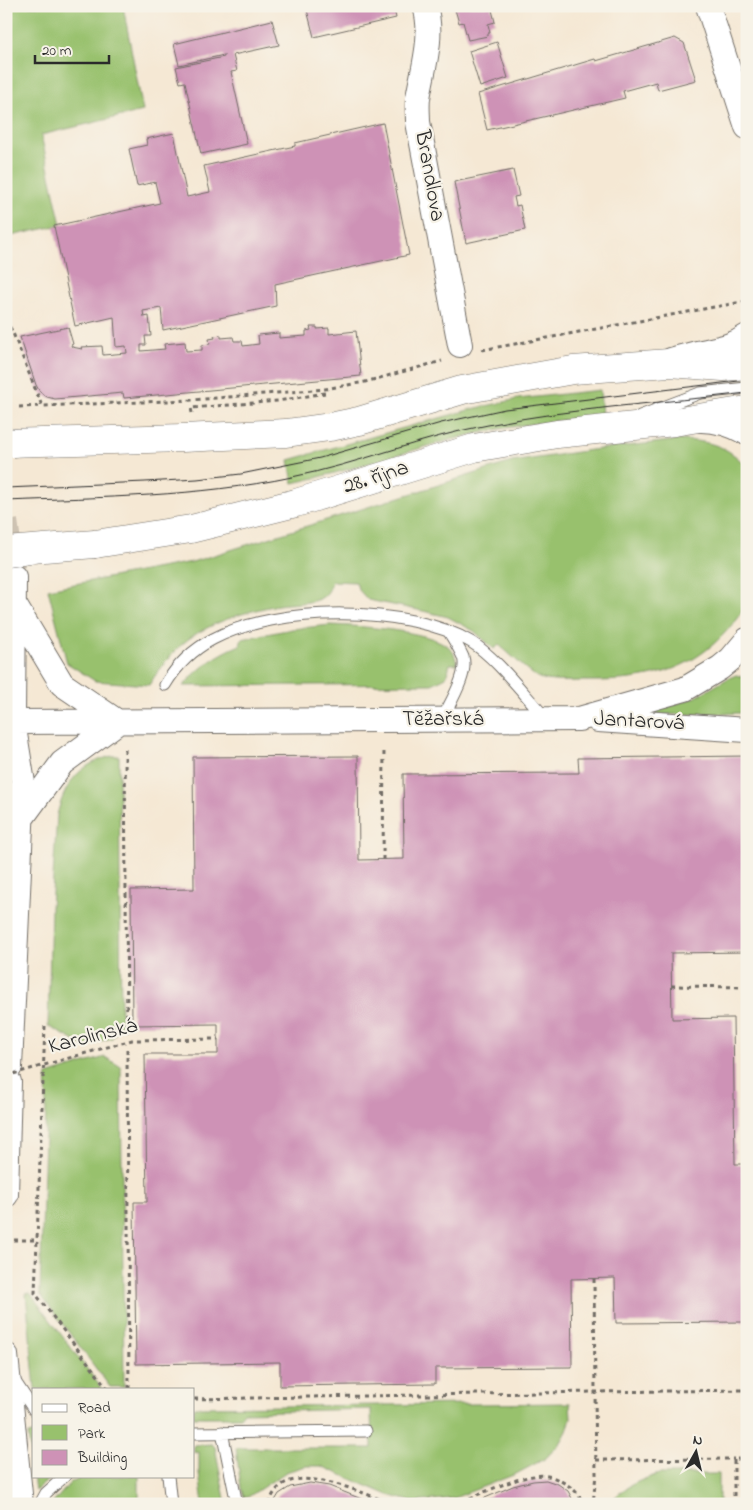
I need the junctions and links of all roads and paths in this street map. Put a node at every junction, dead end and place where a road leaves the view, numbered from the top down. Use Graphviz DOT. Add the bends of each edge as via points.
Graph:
graph roads {
  1 [pos="425,6"];
  2 [pos="708,6"];
  3 [pos="738,68"];
  4 [pos="747,127"];
  5 [pos="747,300"];
  6 [pos="6,320"];
  7 [pos="747,336"];
  8 [pos="460,353"];
  9 [pos="658,364"];
  10 [pos="739,368"];
  11 [pos="747,388"];
  12 [pos="325,389"];
  13 [pos="42,406"];
  14 [pos="19,407"];
  15 [pos="747,410"];
  16 [pos="192,416"];
  17 [pos="674,422"];
  18 [pos="606,429"];
  19 [pos="747,433"];
  20 [pos="9,443"];
  21 [pos="14,558"];
  22 [pos="14,604"];
  23 [pos="449,632"];
  24 [pos="747,640"];
  25 [pos="739,663"];
  26 [pos="165,685"];
  27 [pos="747,718"];
  28 [pos="547,719"];
  29 [pos="579,719"];
  30 [pos="442,720"];
  31 [pos="118,722"];
  32 [pos="699,726"];
  33 [pos="747,730"];
  34 [pos="10,731"];
  35 [pos="384,748"];
  36 [pos="124,749"];
  37 [pos="21,819"];
  38 [pos="383,860"];
  39 [pos="671,986"];
  40 [pos="747,987"];
  41 [pos="45,1026"];
  42 [pos="127,1034"];
  43 [pos="218,1039"];
  44 [pos="127,1049"];
  45 [pos="8,1075"];
  46 [pos="6,1195"];
  47 [pos="6,1240"];
  48 [pos="37,1240"];
  49 [pos="594,1279"];
  50 [pos="7,1362"];
  51 [pos="107,1388"];
  52 [pos="129,1388"];
  53 [pos="747,1390"];
  54 [pos="595,1392"];
  55 [pos="195,1399"];
  56 [pos="32,1406"];
  57 [pos="366,1430"];
  58 [pos="222,1432"];
  59 [pos="195,1433"];
  60 [pos="747,1459"];
  61 [pos="596,1460"];
  62 [pos="734,1460"];
  63 [pos="63,1478"];
  64 [pos="168,1478"];
  65 [pos="21,1504"];
  66 [pos="40,1504"];
  67 [pos="170,1504"];
  68 [pos="237,1504"];
  69 [pos="269,1504"];
  70 [pos="392,1504"];
  71 [pos="455,1504"];
  72 [pos="583,1504"];
  73 [pos="593,1504"];
  74 [pos="734,1504"];
  1 -- 8 [label="street, Brandlova" via="429,39 418,101 418,122"];
  2 -- 3 [label="street"];
  3 -- 4 [label="street"];
  5 -- 8 [label="path"];
  6 -- 13 [label="path"];
  7 -- 9 [label="street" via="732,345"];
  8 -- 12 [label="path" via="365,382"];
  9 -- 10 [label="street"];
  9 -- 20 [label="street" via="573,370 523,378 462,390 330,427 286,433"];
  11 -- 18 [label="lane" via="700,393"];
  12 -- 13 [label="path" via="192,400"];
  12 -- 16 [label="path" via="325,393 278,401 191,408"];
  13 -- 14 [label="path"];
  15 -- 17 [label="street, 28. října"];
  17 -- 18 [label="street, 28. října"];
  17 -- 19 [label="street" via="717,421"];
  18 -- 21 [label="street, 28. října, bridge" via="474,448 296,503 191,529"];
  21 -- 22 [label="street"];
  22 -- 31 [label="street" via="62,684"];
  22 -- 34 [label="street"];
  23 -- 26 [label="lane" via="362,614 327,613 280,618 242,627 213,639 184,659"];
  23 -- 28 [label="lane" via="479,648"];
  23 -- 30 [label="lane" via="463,657 464,666"];
  24 -- 25 [label="street, Těžařská"];
  25 -- 29 [label="street, Těžařská" via="720,668 685,689"];
  27 -- 32 [label="street, Jantarová"];
  28 -- 29 [label="street, Těžařská"];
  28 -- 30 [label="street, Těžařská"];
  29 -- 32 [label="street, Jantarová"];
  30 -- 31 [label="street, Těžařská"];
  31 -- 34 [label="street, Těžařská"];
  31 -- 37 [label="street" via="62,763"];
  32 -- 33 [label="street, Jantarová"];
  34 -- 37 [label="street" via="23,783"];
  35 -- 38 [label="path"];
  36 -- 42 [label="path"];
  37 -- 45 [label="street"];
  39 -- 40 [label="path"];
  41 -- 48 [label="path"];
  43 -- 45 [label="path, Karolinská, bridge" via="132,1040"];
  44 -- 52 [label="path"];
  45 -- 46 [label="street"];
  47 -- 48 [label="path"];
  48 -- 51 [label="path" via="35,1293"];
  49 -- 54 [label="path"];
  50 -- 56 [label="lane"];
  50 -- 65 [label="street"];
  53 -- 54 [label="path"];
  54 -- 55 [label="path"];
  54 -- 61 [label="path"];
  57 -- 58 [label="lane"];
  58 -- 59 [label="lane"];
  58 -- 68 [label="lane"];
  60 -- 62 [label="path"];
  61 -- 62 [label="path"];
  61 -- 73 [label="path"];
  62 -- 74 [label="path"];
  63 -- 66 [label="lane" via="46,1493"];
  64 -- 67 [label="lane"];
  69 -- 70 [label="path" via="284,1483 305,1479 342,1486"];
  71 -- 72 [label="path" via="512,1482 546,1475 574,1489"];
}
